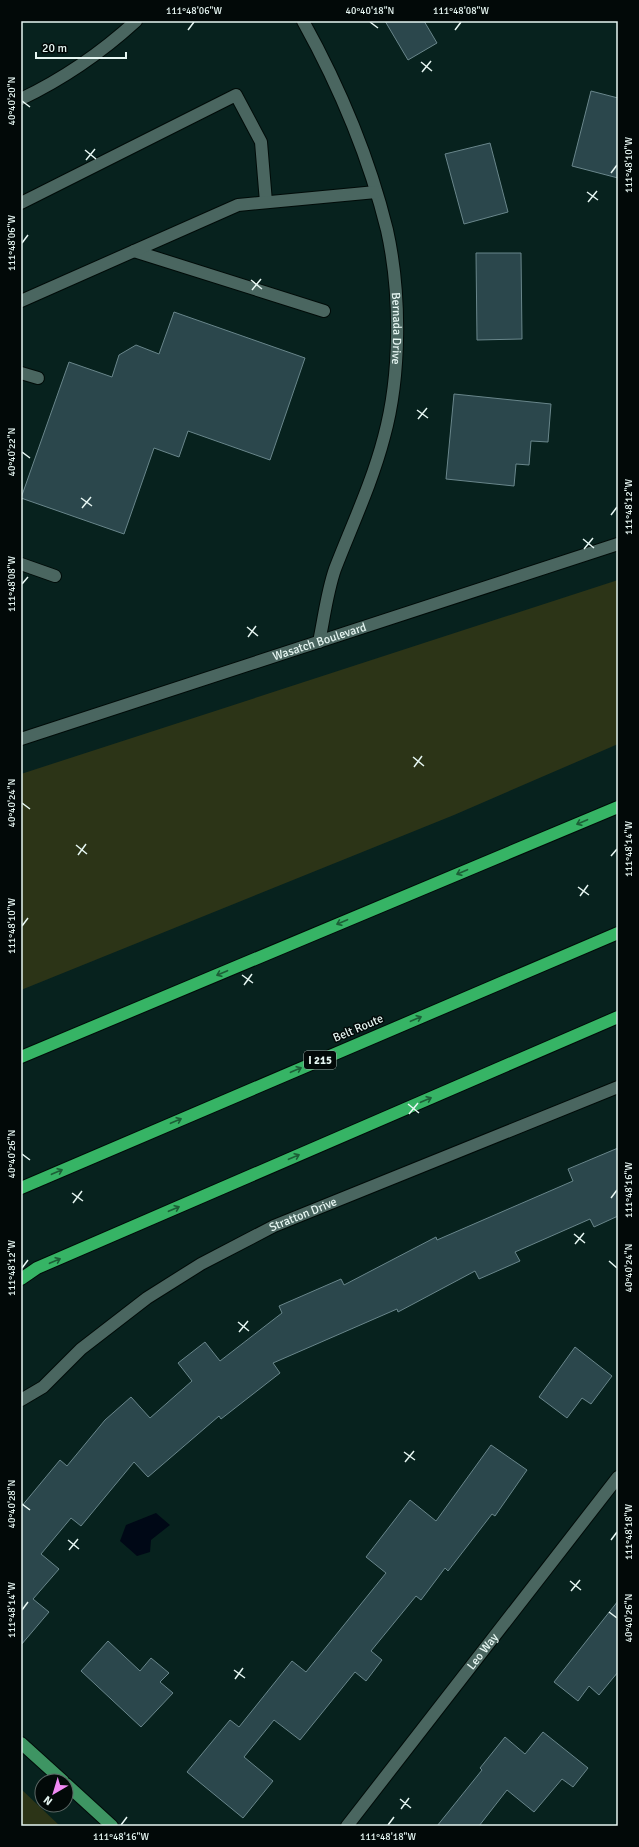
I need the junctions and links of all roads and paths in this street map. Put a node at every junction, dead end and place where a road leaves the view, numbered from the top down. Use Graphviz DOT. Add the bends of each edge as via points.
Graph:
graph roads {
  1 [pos="136,21"];
  2 [pos="303,21"];
  3 [pos="21,99"];
  4 [pos="376,192"];
  5 [pos="21,202"];
  6 [pos="266,202"];
  7 [pos="134,250"];
  8 [pos="21,301"];
  9 [pos="324,311"];
  10 [pos="21,373"];
  11 [pos="38,378"];
  12 [pos="618,544"];
  13 [pos="21,564"];
  14 [pos="54,576"];
  15 [pos="319,642"];
  16 [pos="21,739"];
  17 [pos="618,807"];
  18 [pos="618,933"];
  19 [pos="618,1017"];
  20 [pos="21,1057"];
  21 [pos="618,1087"];
  22 [pos="21,1188"];
  23 [pos="21,1279"];
  24 [pos="21,1400"];
  25 [pos="618,1477"];
  26 [pos="21,1743"];
  27 [pos="54,1773"];
  28 [pos="74,1791"];
  29 [pos="112,1826"];
  30 [pos="347,1826"];
  1 -- 3 [label="street" via="82,64"];
  2 -- 4 [label="street, Bernada Drive" via="341,100"];
  4 -- 6 [label="street"];
  4 -- 15 [label="street, Bernada Drive" via="387,231 396,301 395,369 391,404 376,467 332,582"];
  5 -- 6 [label="street" via="236,95 261,142"];
  6 -- 7 [label="street" via="238,205"];
  7 -- 8 [label="street"];
  7 -- 9 [label="street"];
  10 -- 11 [label="street"];
  12 -- 15 [label="street, Wasatch Boulevard"];
  13 -- 14 [label="street"];
  15 -- 16 [label="street, Wasatch Boulevard"];
  17 -- 20 [label="highway, one-way"];
  22 -- 18 [label="highway, Belt Route / I 215, one-way"];
  23 -- 19 [label="highway, one-way" via="36,1268"];
  21 -- 24 [label="street, Stratton Drive" via="274,1226 220,1254 147,1298 81,1348 43,1387"];
  25 -- 30 [label="street, Leo Way"];
  26 -- 27 [label="main road"];
  28 -- 29 [label="main road"];
}
